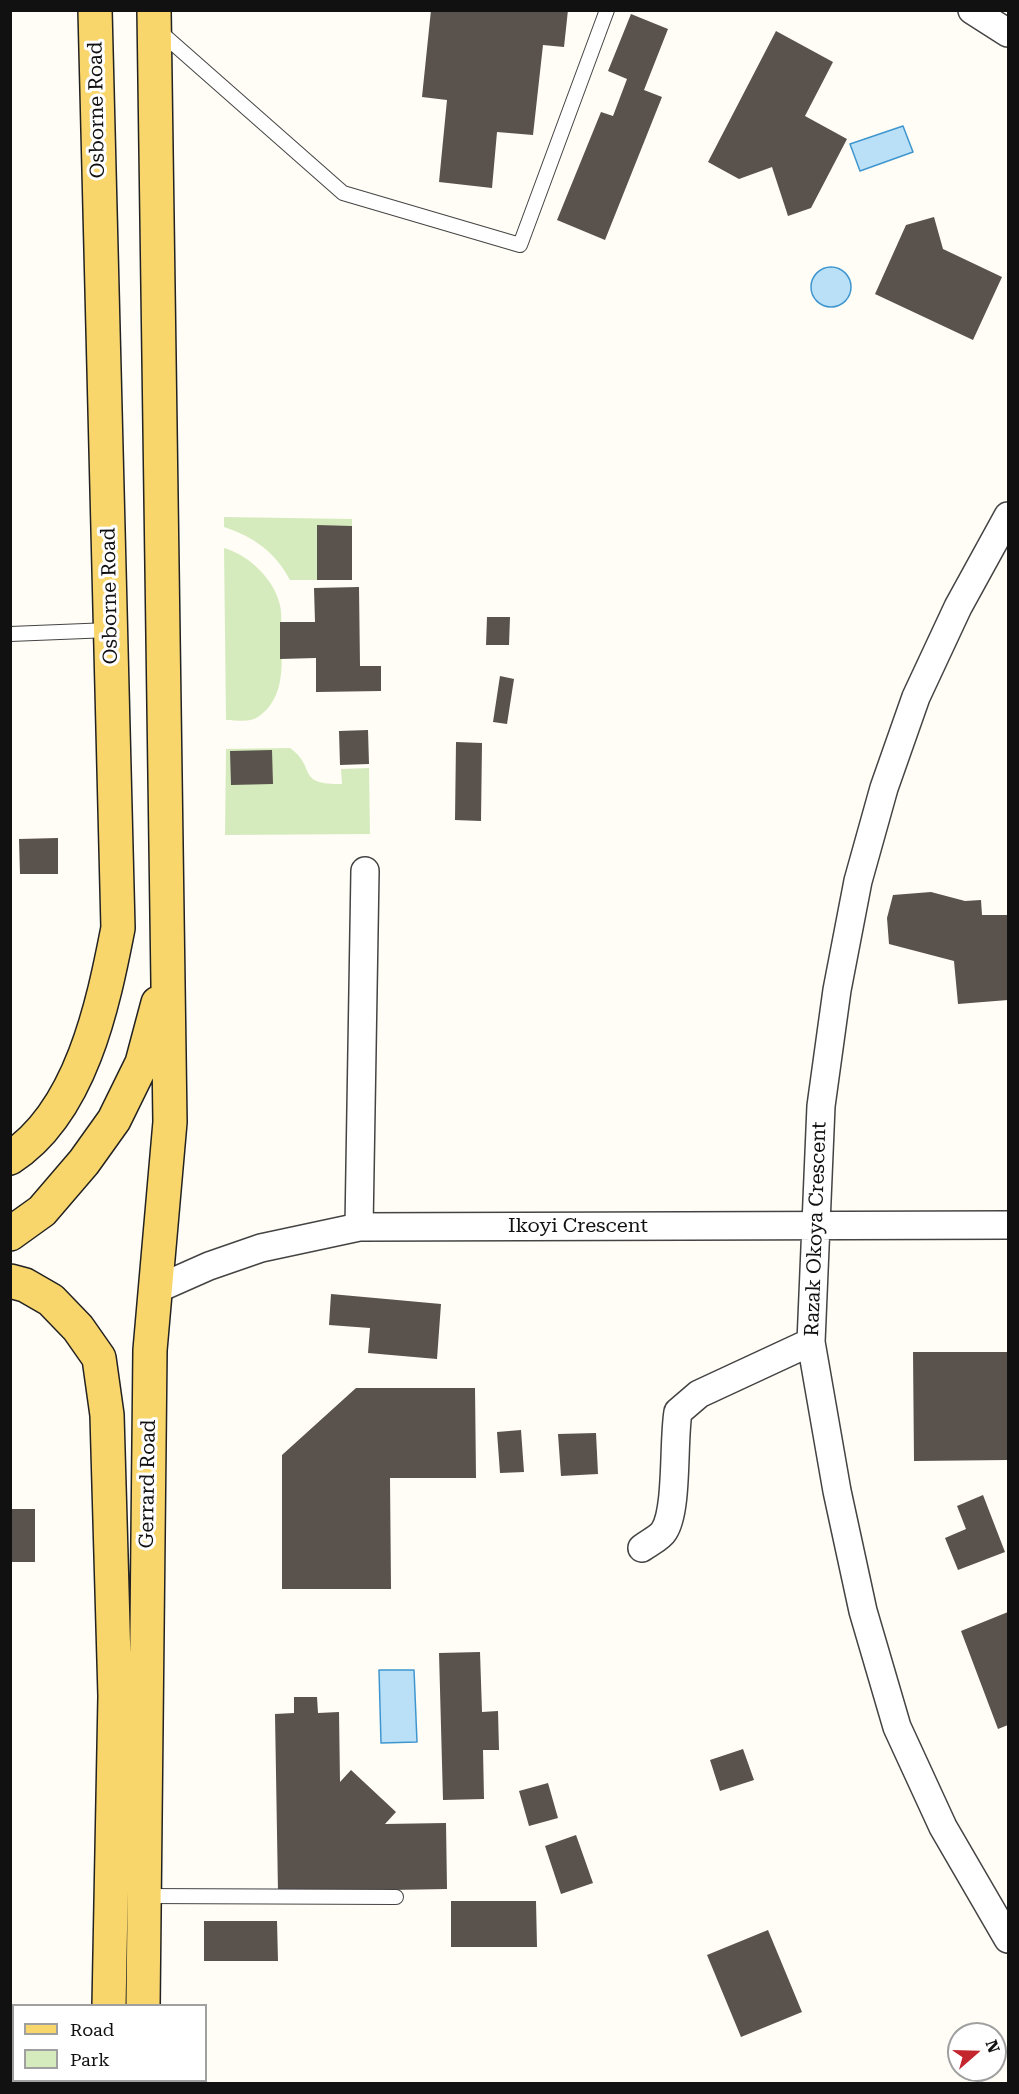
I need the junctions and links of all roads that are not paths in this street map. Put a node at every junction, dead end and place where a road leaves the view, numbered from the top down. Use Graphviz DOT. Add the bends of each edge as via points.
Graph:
graph roads {
  1 [pos="95,10"];
  2 [pos="607,10"];
  3 [pos="972,10"];
  4 [pos="154,19"];
  5 [pos="1008,33"];
  6 [pos="1008,516"];
  7 [pos="111,630"];
  8 [pos="10,634"];
  9 [pos="365,871"];
  10 [pos="169,963"];
  11 [pos="14,1156"];
  12 [pos="1008,1225"];
  13 [pos="815,1226"];
  14 [pos="359,1227"];
  15 [pos="10,1234"];
  16 [pos="10,1281"];
  17 [pos="158,1289"];
  18 [pos="811,1342"];
  19 [pos="642,1548"];
  20 [pos="143,1896"];
  21 [pos="396,1897"];
  22 [pos="1008,1940"];
  23 [pos="109,2004"];
  24 [pos="143,2004"];
  1 -- 7 [label="main road, Osborne Road"];
  2 -- 4 [label="lane" via="520,245 343,193"];
  3 -- 5 [label="street"];
  4 -- 10 [label="main road"];
  6 -- 13 [label="street, Razak Okoya Crescent" via="958,607 916,697 884,788 861,871 837,990 821,1106"];
  7 -- 8 [label="lane"];
  7 -- 11 [label="main road, Osborne Road" via="118,928 109,978 88,1048 63,1099 47,1123"];
  9 -- 14 [label="street"];
  10 -- 15 [label="main road" via="142,1063 114,1120 42,1211"];
  10 -- 17 [label="main road, Gerrard Road" via="170,1122"];
  12 -- 13 [label="street, Ikoyi Crescent"];
  13 -- 14 [label="street, Ikoyi Crescent"];
  13 -- 18 [label="street, Razak Okoya Crescent"];
  14 -- 17 [label="street, Ikoyi Crescent" via="261,1248"];
  16 -- 23 [label="main road, Gerrard Road" via="51,1300 78,1328 99,1358 107,1415 115,1696"];
  17 -- 20 [label="main road, Gerrard Road" via="150,1350"];
  18 -- 19 [label="street" via="699,1394 678,1412 672,1507 664,1532"];
  18 -- 22 [label="street, Razak Okoya Crescent" via="863,1611 897,1727 943,1827"];
  20 -- 21 [label="lane"];
  20 -- 24 [label="main road, Gerrard Road"];
}
